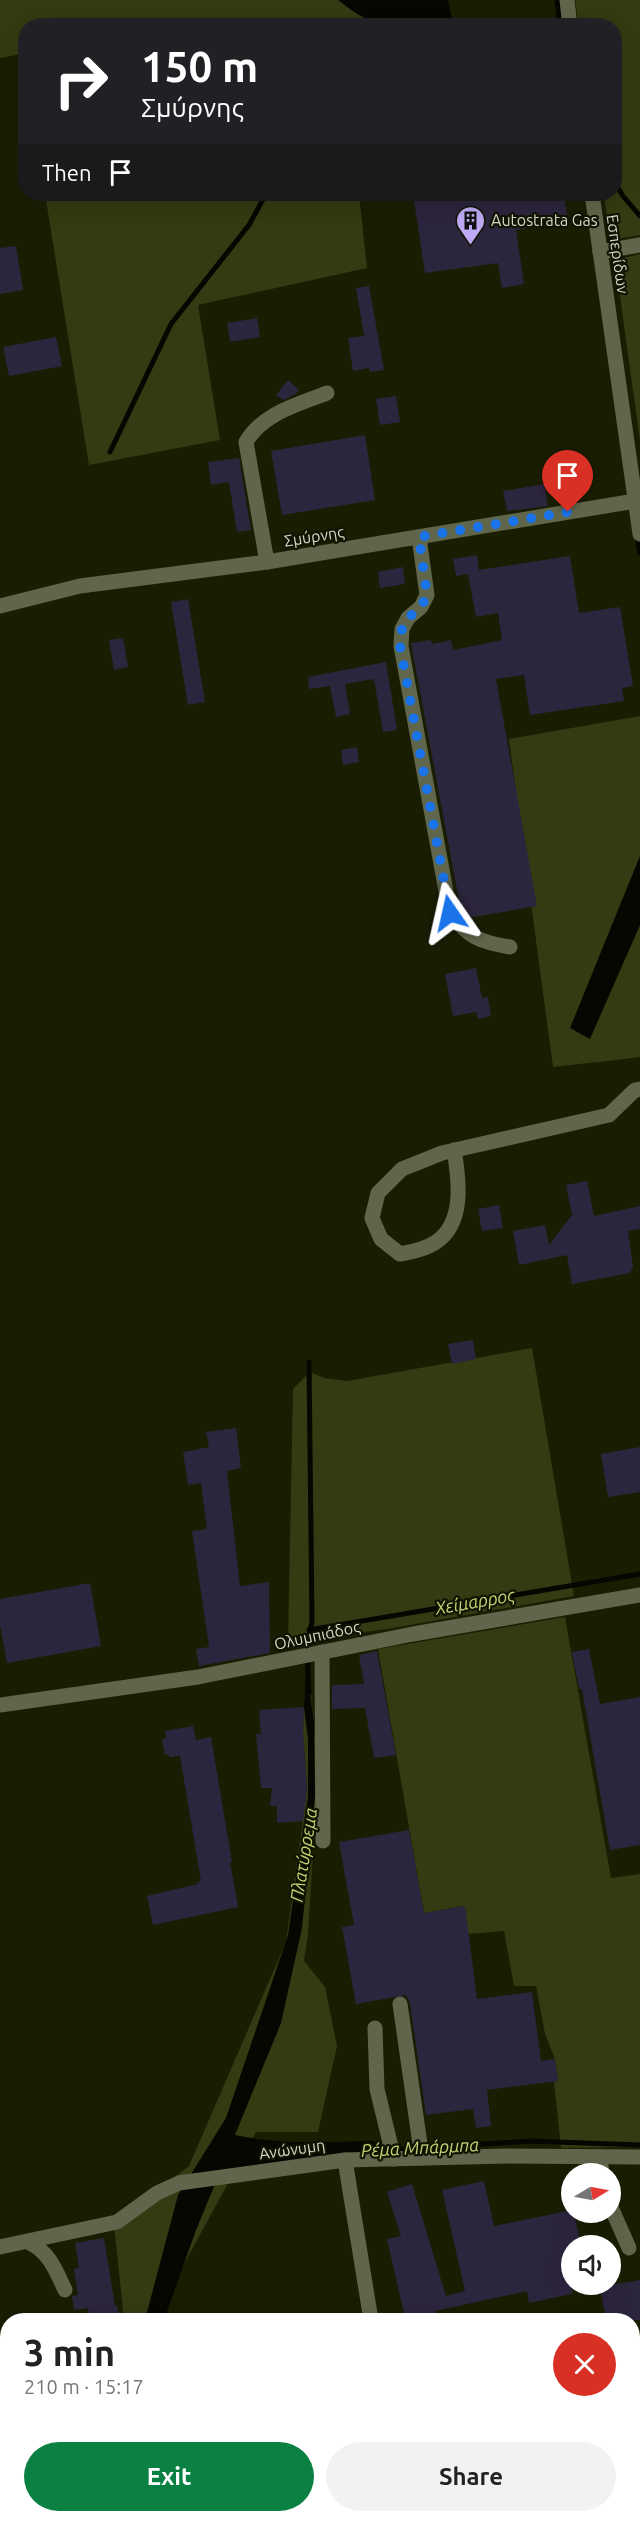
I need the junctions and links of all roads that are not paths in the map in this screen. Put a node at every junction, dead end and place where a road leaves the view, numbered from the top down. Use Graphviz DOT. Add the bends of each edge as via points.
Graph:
graph roads {
  1 [pos="567,0"];
  2 [pos="569,18"];
  3 [pos="593,201"];
  4 [pos="640,246"];
  5 [pos="600,252"];
  6 [pos="327,393"];
  7 [pos="635,501"];
  8 [pos="640,534"];
  9 [pos="419,537"];
  10 [pos="267,562"];
  11 [pos="0,606"];
  12 [pos="510,947"];
  13 [pos="640,1089"];
  14 [pos="454,1150"];
  15 [pos="640,1595"];
  16 [pos="322,1652"];
  17 [pos="0,1705"];
  18 [pos="323,1841"];
  19 [pos="400,2004"];
  20 [pos="375,2028"];
  21 [pos="600,2157"];
  22 [pos="640,2157"];
  23 [pos="422,2158"];
  24 [pos="394,2159"];
  25 [pos="345,2160"];
  26 [pos="601,2163"];
  27 [pos="618,2223"];
  28 [pos="30,2242"];
  29 [pos="0,2247"];
  30 [pos="629,2248"];
  31 [pos="65,2290"];
  32 [pos="370,2313"];
  1 -- 2 [label="street"];
  3 -- 5 [label="street, Εσπερίδων"];
  4 -- 5 [label="street"];
  5 -- 7 [label="street, Εσπερίδων"];
  6 -- 10 [label="street" via="270,417 252,431 246,442"];
  7 -- 8 [label="street, Εσπερίδων"];
  7 -- 9 [label="street, Σμύρνης"];
  9 -- 10 [label="street, Σμύρνης"];
  9 -- 12 [label="street" via="427,595 402,629 400,646 450,913 463,931 483,943"];
  10 -- 11 [label="street, Σμύρνης" via="80,586"];
  13 -- 14 [label="street" via="609,1114"];
  14 -- 14 [label="street" via="402,1169 378,1193 372,1218 381,1239 400,1254 436,1242 448,1229 457,1207 460,1180"];
  15 -- 16 [label="street, Ολυμπιάδος"];
  16 -- 17 [label="street, Ολυμπιάδος" via="198,1677"];
  16 -- 18 [label="street"];
  19 -- 23 [label="street"];
  20 -- 24 [label="street" via="377,2089"];
  21 -- 22 [label="street, Ανώνυμη"];
  21 -- 23 [label="street, Ανώνυμη"];
  21 -- 26 [label="street"];
  23 -- 24 [label="street, Ανώνυμη"];
  24 -- 25 [label="street, Ανώνυμη"];
  25 -- 28 [label="street, Ανώνυμη" via="180,2183 157,2193 117,2222"];
  25 -- 32 [label="street"];
  27 -- 30 [label="street"];
  28 -- 29 [label="street, Ανώνυμη"];
  28 -- 31 [label="street" via="42,2248"];
}
